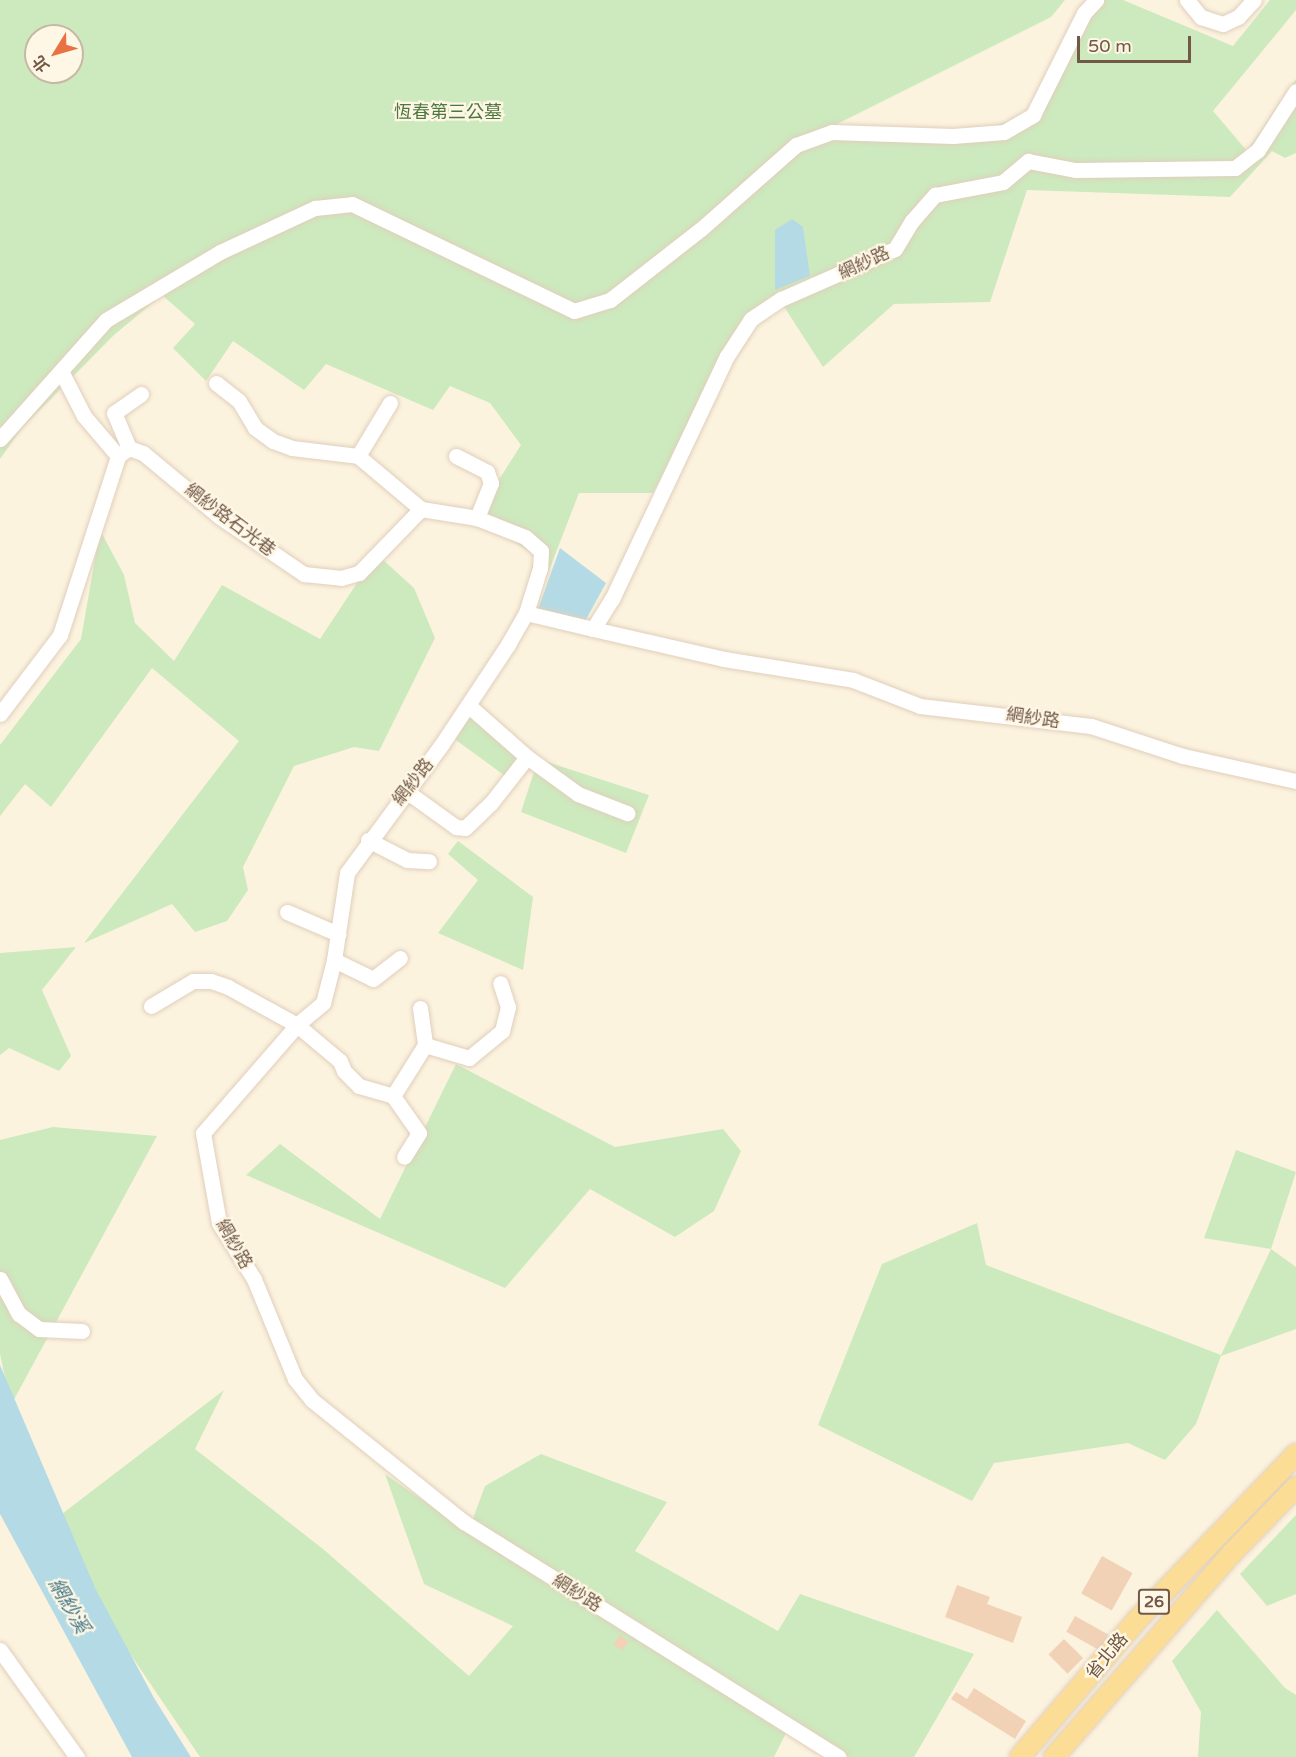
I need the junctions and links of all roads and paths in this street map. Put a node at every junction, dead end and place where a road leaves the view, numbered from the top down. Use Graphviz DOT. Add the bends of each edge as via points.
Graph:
graph roads {
  1 [pos="1096,0"];
  2 [pos="1187,0"];
  3 [pos="1254,0"];
  4 [pos="1296,91"];
  5 [pos="63,373"];
  6 [pos="216,383"];
  7 [pos="141,394"];
  8 [pos="390,403"];
  9 [pos="0,439"];
  10 [pos="123,452"];
  11 [pos="358,456"];
  12 [pos="456,456"];
  13 [pos="421,509"];
  14 [pos="477,518"];
  15 [pos="526,612"];
  16 [pos="593,629"];
  17 [pos="469,706"];
  18 [pos="0,714"];
  19 [pos="527,757"];
  20 [pos="1296,781"];
  21 [pos="406,791"];
  22 [pos="627,813"];
  23 [pos="368,840"];
  24 [pos="429,861"];
  25 [pos="287,912"];
  26 [pos="338,934"];
  27 [pos="400,958"];
  28 [pos="334,960"];
  29 [pos="500,983"];
  30 [pos="151,1006"];
  31 [pos="420,1008"];
  32 [pos="297,1025"];
  33 [pos="425,1045"];
  34 [pos="393,1096"];
  35 [pos="404,1156"];
  36 [pos="0,1279"];
  37 [pos="82,1331"];
  38 [pos="1296,1454"];
  39 [pos="1296,1487"];
  40 [pos="0,1650"];
  41 [pos="77,1757"];
  42 [pos="838,1757"];
  43 [pos="1020,1757"];
  44 [pos="1054,1757"];
  1 -- 5 [label="street" via="1084,14 1034,115 1004,132 953,136 832,132 796,145 701,229 610,300 574,311 352,204 315,208 220,252 106,320"];
  2 -- 3 [label="street" via="1201,17 1223,24 1238,17"];
  4 -- 16 [label="street, 網紗路" via="1258,150 1235,168 1208,172 1075,170 1028,161 1003,182 935,195 912,221 896,249 781,299 752,319 727,356 612,599"];
  5 -- 9 [label="street" via="33,399"];
  5 -- 10 [label="street, 網紗路石光巷" via="84,416"];
  6 -- 11 [label="street" via="240,401 255,428 273,441 292,448"];
  7 -- 10 [label="street" via="114,413"];
  8 -- 11 [label="street"];
  10 -- 13 [label="street, 網紗路石光巷" via="143,453 220,517 304,574 341,579 359,573"];
  10 -- 18 [label="street" via="60,634"];
  11 -- 13 [label="street"];
  12 -- 14 [label="street" via="488,472 491,483"];
  13 -- 14 [label="street"];
  14 -- 15 [label="street" via="525,537 541,551 540,568"];
  15 -- 16 [label="street, 網紗路"];
  15 -- 17 [label="street, 網紗路"];
  16 -- 20 [label="street, 網紗路" via="724,659 853,680 920,706 1091,726 1183,756"];
  17 -- 19 [label="street"];
  17 -- 21 [label="street, 網紗路"];
  19 -- 21 [label="street" via="465,828 456,827"];
  19 -- 22 [label="street" via="578,794"];
  21 -- 23 [label="street, 網紗路"];
  23 -- 24 [label="street" via="407,860"];
  23 -- 26 [label="street, 網紗路" via="347,873"];
  25 -- 26 [label="street"];
  26 -- 28 [label="street, 網紗路"];
  27 -- 28 [label="street" via="373,979"];
  28 -- 32 [label="street, 網紗路" via="323,1003"];
  29 -- 33 [label="street" via="508,1006 502,1031 486,1047 469,1058"];
  30 -- 32 [label="street" via="170,991 193,981 211,981"];
  31 -- 33 [label="street"];
  32 -- 34 [label="street" via="340,1061 359,1086"];
  32 -- 42 [label="street, 網紗路" via="203,1133 219,1223 254,1279 295,1379 312,1401 464,1522"];
  33 -- 34 [label="street"];
  34 -- 35 [label="street" via="419,1133"];
  36 -- 37 [label="street" via="19,1314 39,1329"];
  38 -- 43 [label="main road, 省北路 / 26" via="1137,1620"];
  39 -- 44 [label="main road, 省北路 / 26" via="1232,1553"];
  40 -- 41 [label="street"];
}
